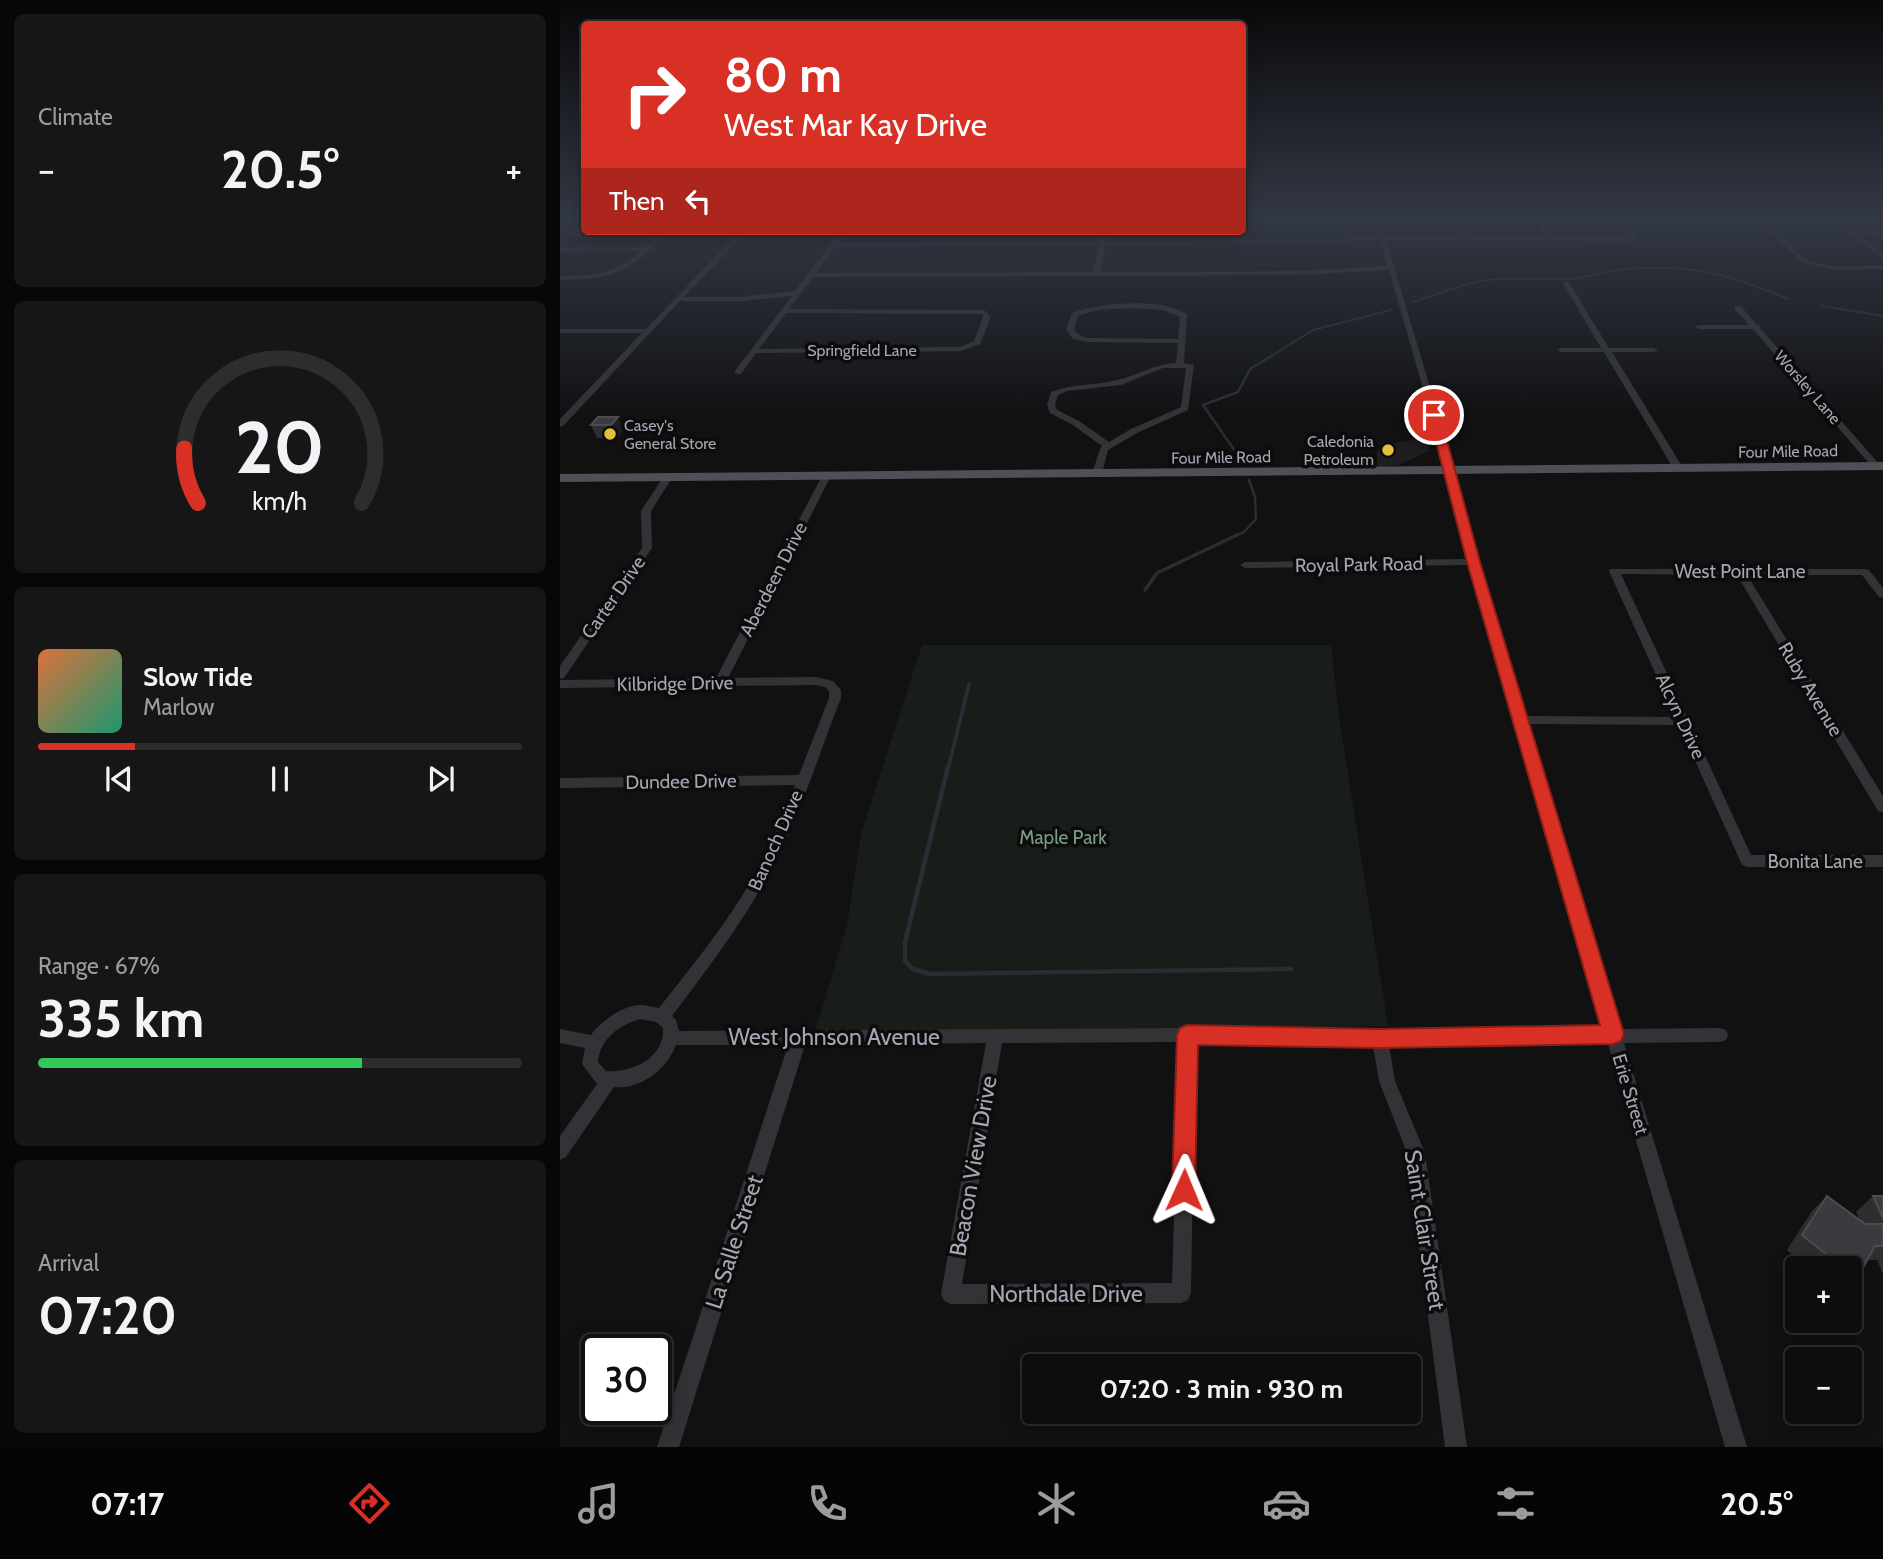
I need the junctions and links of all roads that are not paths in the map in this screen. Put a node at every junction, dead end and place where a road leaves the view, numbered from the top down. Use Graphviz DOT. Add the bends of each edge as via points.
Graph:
graph roads {
  1 [pos="1566,283"];
  2 [pos="694,284"];
  3 [pos="804,284"];
  4 [pos="1395,284"];
  5 [pos="797,293"];
  6 [pos="679,299"];
  7 [pos="1738,308"];
  8 [pos="784,311"];
  9 [pos="988,311"];
  10 [pos="1699,327"];
  11 [pos="1758,327"];
  12 [pos="560,331"];
  13 [pos="649,331"];
  14 [pos="1182,341"];
  15 [pos="973,348"];
  16 [pos="1561,350"];
  17 [pos="754,351"];
  18 [pos="1607,351"];
  19 [pos="1654,351"];
  20 [pos="1185,365"];
  21 [pos="738,372"];
  22 [pos="560,424"];
  23 [pos="1108,446"];
  24 [pos="1880,466"];
  25 [pos="1678,468"];
  26 [pos="1450,471"];
  27 [pos="1097,474"];
  28 [pos="826,476"];
  29 [pos="560,478"];
  30 [pos="667,478"];
  31 [pos="1473,562"];
  32 [pos="1245,565"];
  33 [pos="1614,571"];
  34 [pos="1740,571"];
  35 [pos="1865,572"];
  36 [pos="1883,595"];
  37 [pos="560,675"];
  38 [pos="720,682"];
  39 [pos="790,682"];
  40 [pos="560,684"];
  41 [pos="1520,720"];
  42 [pos="1683,721"];
  43 [pos="802,780"];
  44 [pos="560,783"];
  45 [pos="1883,807"];
  46 [pos="1747,861"];
  47 [pos="1883,861"];
  48 [pos="663,1015"];
  49 [pos="1613,1034"];
  50 [pos="560,1035"];
  51 [pos="1187,1035"];
  52 [pos="1720,1035"];
  53 [pos="799,1037"];
  54 [pos="995,1037"];
  55 [pos="672,1038"];
  56 [pos="1380,1039"];
  57 [pos="594,1043"];
  58 [pos="609,1081"];
  59 [pos="560,1151"];
  60 [pos="951,1294"];
  61 [pos="668,1447"];
  62 [pos="1456,1447"];
  63 [pos="1736,1447"];
  1 -- 18 [label="street"];
  2 -- 6 [label="street"];
  3 -- 5 [label="street"];
  4 -- 26 [label="street, Erie Street"];
  5 -- 6 [label="street"];
  5 -- 8 [label="street"];
  6 -- 13 [label="street"];
  7 -- 11 [label="street, Worsley Lane"];
  8 -- 9 [label="street"];
  8 -- 17 [label="street"];
  9 -- 15 [label="street"];
  10 -- 11 [label="street"];
  11 -- 24 [label="street, Worsley Lane"];
  12 -- 13 [label="street"];
  13 -- 22 [label="street"];
  14 -- 14 [label="street" via="1184,316 1162,306 1087,309 1074,315 1070,330 1088,340"];
  14 -- 20 [label="street"];
  15 -- 17 [label="street, Springfield Lane"];
  16 -- 18 [label="street"];
  17 -- 21 [label="street"];
  18 -- 19 [label="street"];
  18 -- 25 [label="street"];
  20 -- 23 [label="street" via="1185,408"];
  20 -- 23 [label="street" via="1162,366 1118,383 1057,392 1053,411"];
  23 -- 27 [label="street" via="1101,452"];
  24 -- 25 [label="main road, Four Mile Road"];
  25 -- 26 [label="main road, Four Mile Road"];
  26 -- 27 [label="main road, Four Mile Road"];
  26 -- 31 [label="street, Erie Street"];
  27 -- 28 [label="main road, Four Mile Road"];
  28 -- 30 [label="main road, Four Mile Road"];
  28 -- 38 [label="street, Aberdeen Drive"];
  29 -- 30 [label="main road, Four Mile Road"];
  30 -- 37 [label="street, Carter Drive" via="646,511 647,548"];
  31 -- 32 [label="street, Royal Park Road"];
  31 -- 41 [label="street, Erie Street"];
  33 -- 34 [label="street, West Point Lane"];
  33 -- 42 [label="street, Alcyn Drive"];
  34 -- 35 [label="street, West Point Lane"];
  34 -- 45 [label="street, Ruby Avenue"];
  35 -- 36 [label="street"];
  38 -- 39 [label="street, Kilbridge Drive"];
  38 -- 40 [label="street, Kilbridge Drive"];
  39 -- 43 [label="street, Banoch Drive" via="822,682 835,690"];
  41 -- 42 [label="street"];
  41 -- 49 [label="street, Erie Street"];
  42 -- 46 [label="street, Alcyn Drive"];
  43 -- 44 [label="street, Dundee Drive"];
  43 -- 48 [label="street, Banoch Drive" via="758,883"];
  46 -- 47 [label="street, Bonita Lane"];
  48 -- 55 [label="street"];
  48 -- 57 [label="street" via="627,1015"];
  49 -- 52 [label="street"];
  49 -- 56 [label="street"];
  49 -- 63 [label="street, Erie Street"];
  50 -- 57 [label="street"];
  51 -- 54 [label="street"];
  51 -- 56 [label="street"];
  51 -- 60 [label="street, Northdale Drive" via="1181,1293"];
  53 -- 54 [label="street, West Johnson Avenue"];
  53 -- 55 [label="street, West Johnson Avenue"];
  53 -- 61 [label="street, La Salle Street"];
  54 -- 60 [label="street, Beacon View Drive"];
  55 -- 58 [label="street" via="664,1055 648,1070"];
  56 -- 62 [label="street, Saint Clair Street" via="1387,1081 1416,1153"];
  57 -- 58 [label="street" via="590,1064 597,1075"];
  58 -- 59 [label="street"];
}
